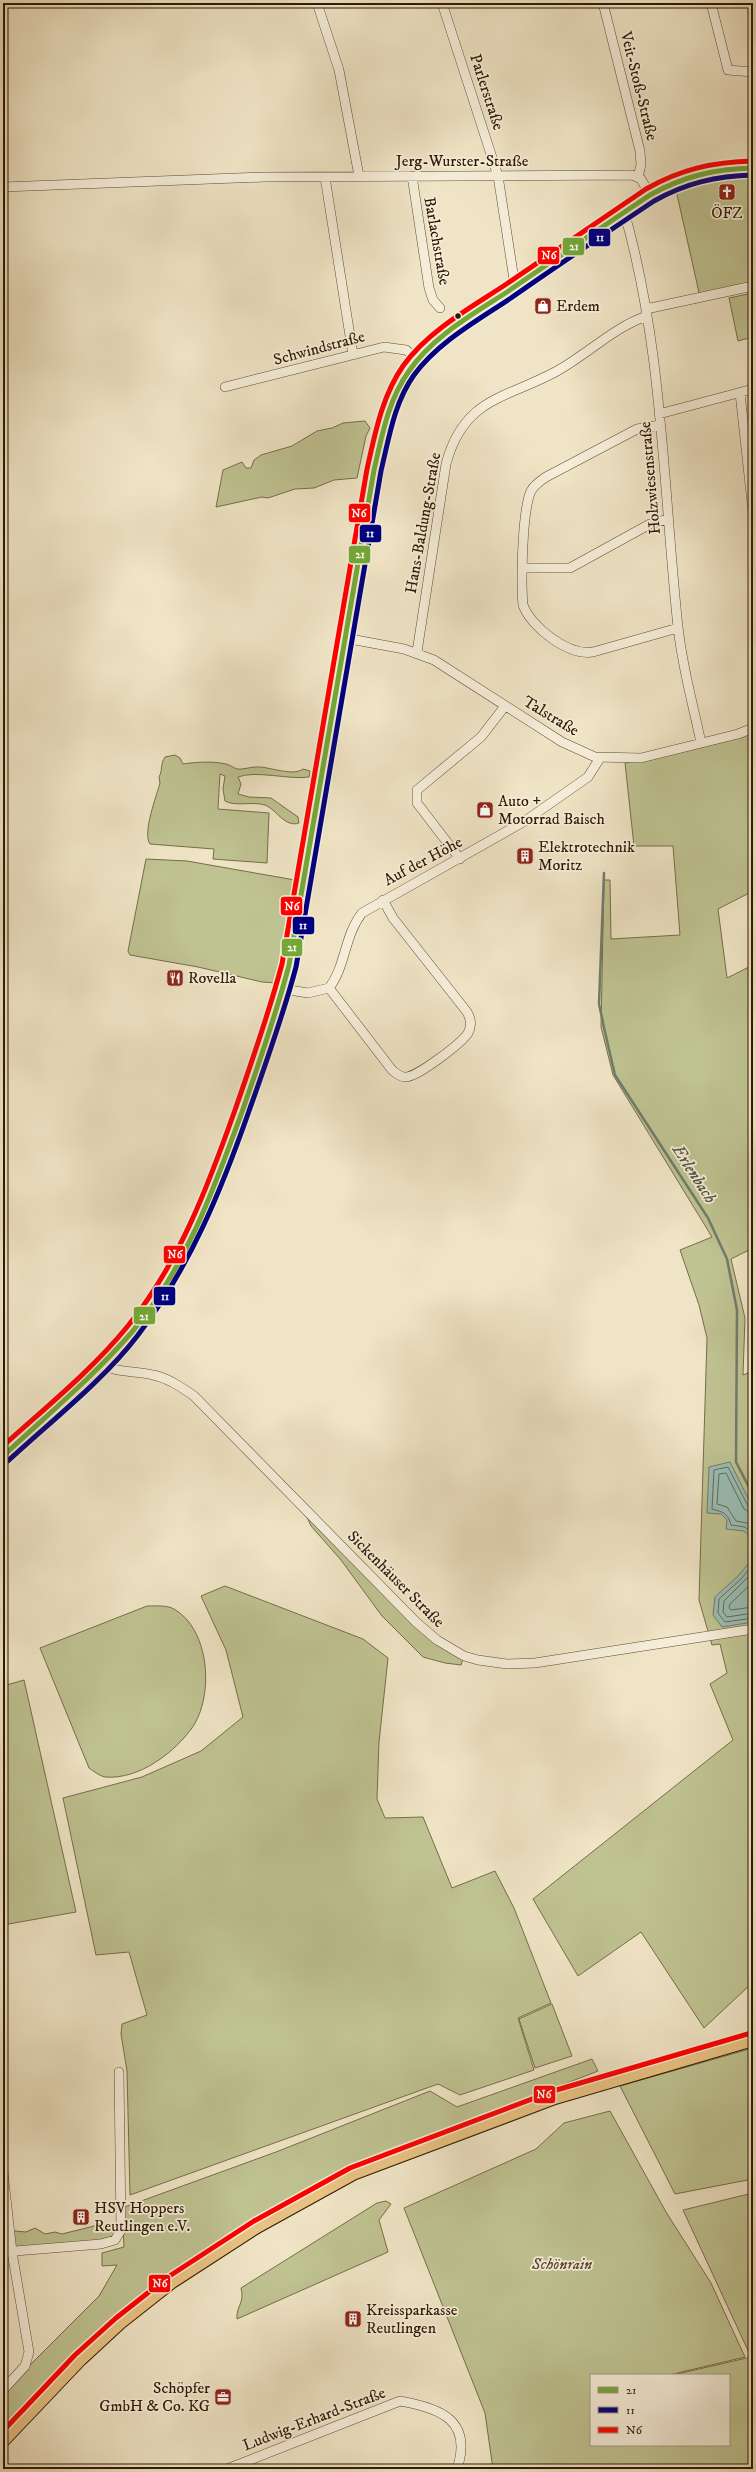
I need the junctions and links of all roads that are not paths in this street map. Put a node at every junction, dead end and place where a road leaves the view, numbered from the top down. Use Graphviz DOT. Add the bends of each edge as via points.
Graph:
graph roads {
  1 [pos="318,3"];
  2 [pos="442,3"];
  3 [pos="603,3"];
  4 [pos="711,3"];
  5 [pos="753,72"];
  6 [pos="753,168"];
  7 [pos="359,176"];
  8 [pos="412,176"];
  9 [pos="498,176"];
  10 [pos="325,177"];
  11 [pos="638,177"];
  12 [pos="3,187"];
  13 [pos="650,195"];
  14 [pos="624,211"];
  15 [pos="515,286"];
  16 [pos="753,286"];
  17 [pos="440,308"];
  18 [pos="647,313"];
  19 [pos="353,355"];
  20 [pos="418,359"];
  21 [pos="225,387"];
  22 [pos="753,389"];
  23 [pos="740,392"];
  24 [pos="659,414"];
  25 [pos="660,425"];
  26 [pos="753,512"];
  27 [pos="668,519"];
  28 [pos="523,568"];
  29 [pos="678,628"];
  30 [pos="345,638"];
  31 [pos="417,652"];
  32 [pos="505,706"];
  33 [pos="753,728"];
  34 [pos="701,743"];
  35 [pos="600,758"];
  36 [pos="460,859"];
  37 [pos="383,900"];
  38 [pos="329,988"];
  39 [pos="284,989"];
  40 [pos="102,1364"];
  41 [pos="3,1456"];
  42 [pos="753,1629"];
  43 [pos="753,2040"];
  44 [pos="119,2072"];
  45 [pos="3,2172"];
  46 [pos="7,2252"];
  47 [pos="3,2390"];
  48 [pos="3,2441"];
  49 [pos="227,2469"];
  50 [pos="457,2469"];
  1 -- 7 [label="street" via="339,70"];
  2 -- 9 [label="street, Parlerstraße"];
  3 -- 11 [label="street, Veit-Stoß-Straße" via="640,151 641,165"];
  4 -- 5 [label="street" via="728,70"];
  6 -- 13 [label="street" via="718,169 692,174 677,179"];
  7 -- 8 [label="street, Jerg-Wurster-Straße"];
  7 -- 10 [label="street, Jerg-Wurster-Straße"];
  8 -- 9 [label="street, Jerg-Wurster-Straße"];
  8 -- 17 [label="street, Barlachstraße" via="429,288 433,300"];
  9 -- 11 [label="street, Jerg-Wurster-Straße"];
  9 -- 15 [label="street, Parlerstraße"];
  10 -- 12 [label="street, Jerg-Wurster-Straße"];
  10 -- 19 [label="street"];
  11 -- 13 [label="street"];
  13 -- 14 [label="street"];
  14 -- 15 [label="street"];
  14 -- 18 [label="street, Holzwiesenstraße"];
  15 -- 20 [label="street" via="459,324"];
  16 -- 18 [label="street, Hans-Baldung-Straße"];
  18 -- 24 [label="street, Holzwiesenstraße"];
  18 -- 31 [label="street, Hans-Baldung-Straße" via="556,372 496,398 472,417 457,435 446,464"];
  19 -- 20 [label="street, Schwindstraße" via="391,346 406,350"];
  19 -- 21 [label="street, Schwindstraße"];
  20 -- 30 [label="street" via="397,390 382,433"];
  22 -- 23 [label="street"];
  23 -- 24 [label="street"];
  23 -- 26 [label="street"];
  24 -- 25 [label="street, Holzwiesenstraße"];
  25 -- 27 [label="street, Holzwiesenstraße"];
  25 -- 28 [label="street" via="637,429 546,477 534,486 528,501"];
  27 -- 28 [label="street" via="650,524 570,568"];
  27 -- 29 [label="street, Holzwiesenstraße"];
  28 -- 29 [label="street" via="522,595 526,613 537,626 574,651 593,652"];
  29 -- 34 [label="street, Holzwiesenstraße"];
  30 -- 31 [label="street, Talstraße"];
  30 -- 39 [label="street"];
  31 -- 32 [label="street, Talstraße" via="450,669"];
  32 -- 35 [label="street, Talstraße" via="567,745"];
  32 -- 36 [label="street" via="481,737 417,790 417,803"];
  33 -- 34 [label="street, Talstraße"];
  34 -- 35 [label="street, Talstraße" via="641,758"];
  35 -- 36 [label="street, Auf der Höhe" via="592,774 583,781 525,821"];
  36 -- 37 [label="street, Auf der Höhe"];
  37 -- 38 [label="street, Auf der Höhe" via="362,913 356,920 340,968"];
  37 -- 38 [label="street" via="467,1012 470,1021 468,1033 417,1074 399,1076"];
  38 -- 39 [label="street" via="308,993"];
  39 -- 40 [label="street" via="239,1122 197,1230 156,1299 132,1332"];
  40 -- 41 [label="street"];
  40 -- 42 [label="street, Sickenhäuser Straße" via="116,1371 152,1374 194,1396 416,1622 464,1656 492,1663 535,1663"];
  43 -- 48 [label="main road" via="555,2098 353,2174 257,2227 172,2282 120,2323 80,2360"];
  44 -- 46 [label="street" via="122,2230 114,2240 101,2244"];
  45 -- 46 [label="street"];
  46 -- 47 [label="street" via="29,2352 25,2366"];
  49 -- 50 [label="street, Ludwig-Erhard-Straße" via="400,2401 425,2405 442,2412 455,2423 462,2441 461,2458"];
}
